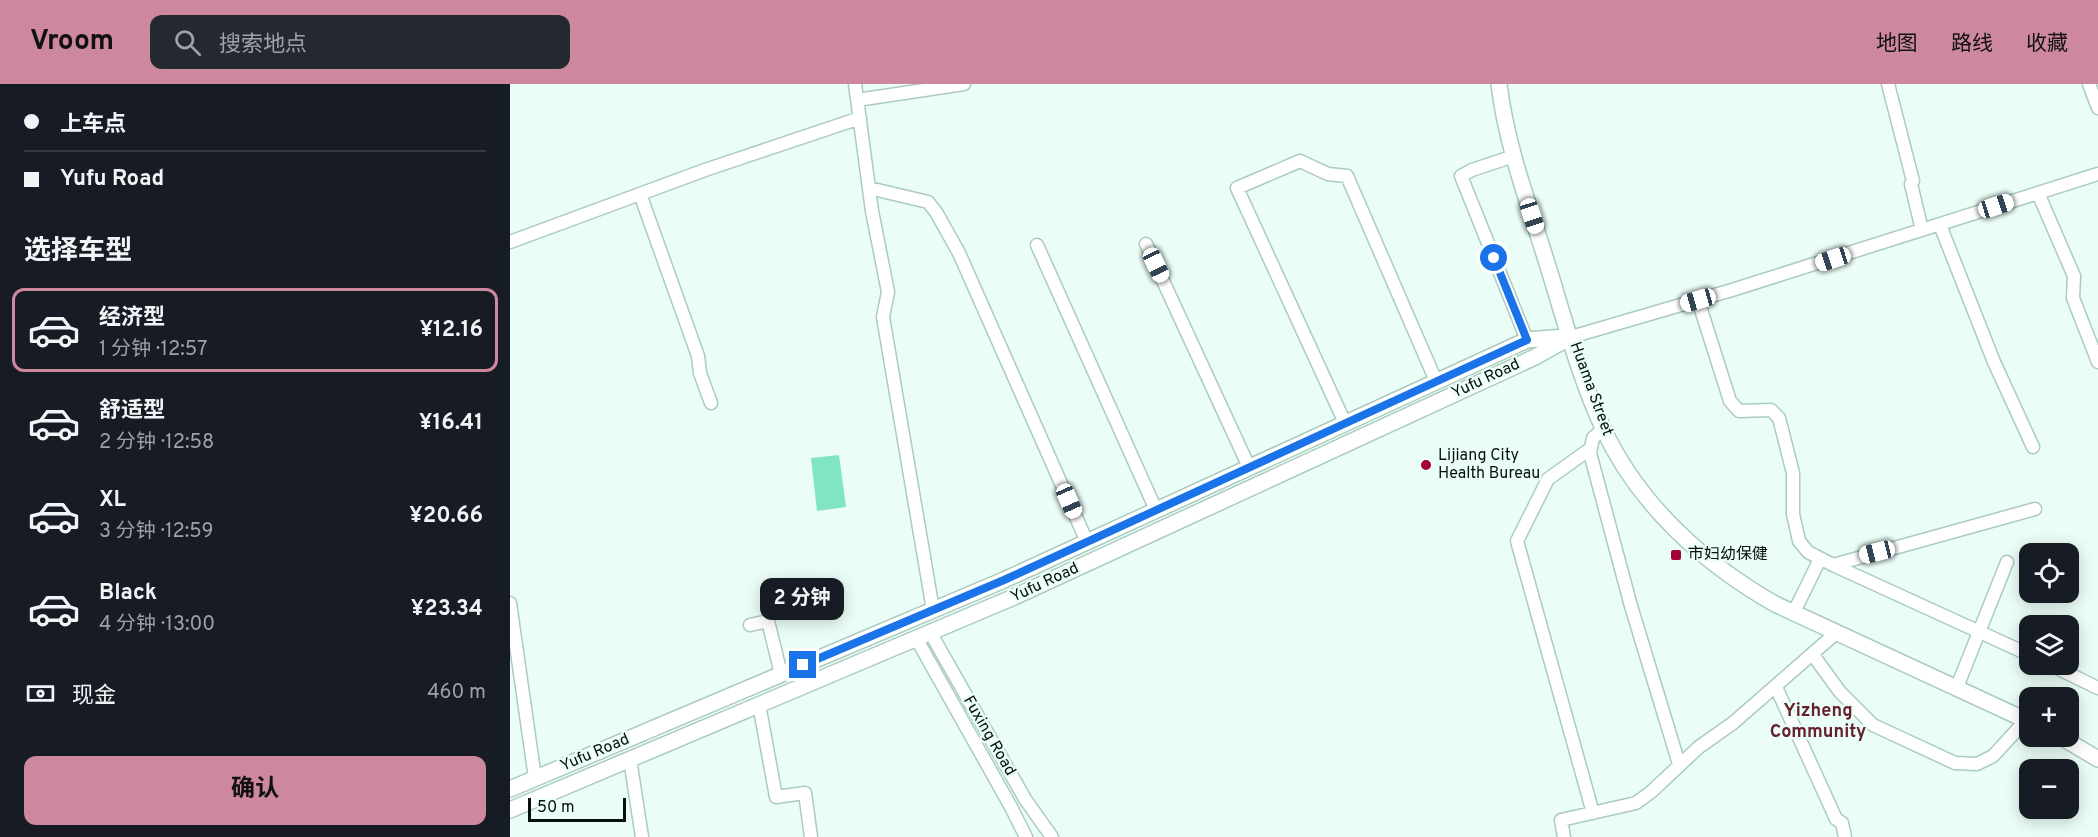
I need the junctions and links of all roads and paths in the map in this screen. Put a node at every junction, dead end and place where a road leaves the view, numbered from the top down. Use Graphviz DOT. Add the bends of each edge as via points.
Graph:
graph roads {
  1 [pos="855,84"];
  2 [pos="964,84"];
  3 [pos="1499,84"];
  4 [pos="1888,84"];
  5 [pos="2089,84"];
  6 [pos="857,100"];
  7 [pos="2098,108"];
  8 [pos="860,118"];
  9 [pos="1514,156"];
  10 [pos="2098,174"];
  11 [pos="869,188"];
  12 [pos="2038,193"];
  13 [pos="639,194"];
  14 [pos="1941,225"];
  15 [pos="1922,230"];
  16 [pos="510,242"];
  17 [pos="1146,244"];
  18 [pos="1037,245"];
  19 [pos="1698,300"];
  20 [pos="1571,337"];
  21 [pos="1527,340"];
  22 [pos="2098,362"];
  23 [pos="1436,381"];
  24 [pos="711,404"];
  25 [pos="1345,423"];
  26 [pos="1604,429"];
  27 [pos="2033,447"];
  28 [pos="1590,448"];
  29 [pos="1250,467"];
  30 [pos="2035,509"];
  31 [pos="1156,510"];
  32 [pos="1088,542"];
  33 [pos="1820,559"];
  34 [pos="2007,562"];
  35 [pos="1833,565"];
  36 [pos="510,603"];
  37 [pos="933,610"];
  38 [pos="1793,614"];
  39 [pos="750,625"];
  40 [pos="930,632"];
  41 [pos="1979,632"];
  42 [pos="1836,633"];
  43 [pos="916,639"];
  44 [pos="2019,651"];
  45 [pos="1813,655"];
  46 [pos="781,674"];
  47 [pos="2071,675"];
  48 [pos="1776,687"];
  49 [pos="1957,687"];
  50 [pos="2098,688"];
  51 [pos="759,705"];
  52 [pos="2019,717"];
  53 [pos="2019,730"];
  54 [pos="2078,747"];
  55 [pos="630,759"];
  56 [pos="2098,759"];
  57 [pos="1679,764"];
  58 [pos="535,778"];
  59 [pos="510,789"];
  60 [pos="510,810"];
  61 [pos="1593,813"];
  62 [pos="642,837"];
  63 [pos="811,837"];
  64 [pos="1026,837"];
  65 [pos="1052,837"];
  66 [pos="1564,837"];
  67 [pos="1845,837"];
  1 -- 6 [label="street"];
  2 -- 6 [label="street"];
  3 -- 9 [label="street, Huama Street"];
  4 -- 15 [label="street"];
  5 -- 7 [label="street"];
  6 -- 8 [label="street"];
  8 -- 11 [label="street"];
  8 -- 13 [label="street"];
  9 -- 20 [label="street, Huama Street"];
  9 -- 21 [label="street" via="1461,176"];
  10 -- 12 [label="street, Yufu Road"];
  11 -- 32 [label="street" via="928,202 936,212 959,253"];
  11 -- 37 [label="street" via="888,292 883,317"];
  12 -- 14 [label="street, Yufu Road"];
  12 -- 22 [label="street" via="2074,276 2073,298"];
  13 -- 16 [label="street"];
  13 -- 24 [label="street" via="699,356 700,373"];
  14 -- 15 [label="street, Yufu Road"];
  14 -- 27 [label="street" via="1994,362"];
  15 -- 19 [label="street, Yufu Road"];
  17 -- 29 [label="street"];
  18 -- 31 [label="street"];
  19 -- 20 [label="street, Yufu Road"];
  19 -- 33 [label="street" via="1730,401 1739,411 1771,410 1779,418 1793,473 1795,528 1803,547"];
  20 -- 21 [label="street, Yufu Road"];
  20 -- 26 [label="street, Huama Street"];
  20 -- 40 [label="street, Yufu Road" via="1014,597"];
  21 -- 23 [label="street, Yufu Road"];
  23 -- 25 [label="street, Yufu Road"];
  23 -- 25 [label="street" via="1347,176 1328,174 1300,161 1237,188"];
  25 -- 29 [label="street, Yufu Road"];
  26 -- 28 [label="street" via="1593,438"];
  26 -- 38 [label="street, Huama Street" via="1633,478 1676,530 1733,579"];
  28 -- 57 [label="street" via="1660,709"];
  28 -- 61 [label="street" via="1548,479 1517,541"];
  29 -- 31 [label="street, Yufu Road"];
  30 -- 35 [label="street"];
  31 -- 32 [label="street, Yufu Road"];
  32 -- 37 [label="street, Yufu Road"];
  33 -- 35 [label="street"];
  33 -- 38 [label="street"];
  34 -- 41 [label="street"];
  35 -- 41 [label="street"];
  36 -- 58 [label="street"];
  37 -- 46 [label="street, Yufu Road"];
  38 -- 42 [label="street, Huama Street"];
  39 -- 46 [label="street" via="768,621"];
  40 -- 43 [label="street, Yufu Road"];
  40 -- 65 [label="street, Fuxing Road" via="1025,799"];
  41 -- 44 [label="street"];
  41 -- 49 [label="street"];
  42 -- 45 [label="street"];
  42 -- 49 [label="street, Huama Street"];
  43 -- 51 [label="street, Yufu Road"];
  43 -- 64 [label="street, Fuxing Road"];
  45 -- 48 [label="street"];
  45 -- 53 [label="street" via="1840,692 1873,725 1955,763 1977,764 1994,756"];
  46 -- 58 [label="street, Yufu Road"];
  47 -- 50 [label="street"];
  48 -- 57 [label="street"];
  48 -- 67 [label="street" via="1836,819 1842,823"];
  49 -- 52 [label="street, Huama Street"];
  51 -- 55 [label="street, Yufu Road"];
  51 -- 63 [label="street" via="776,797 805,793"];
  54 -- 56 [label="street"];
  55 -- 60 [label="street, Yufu Road"];
  55 -- 62 [label="street"];
  57 -- 61 [label="street" via="1636,803"];
  58 -- 59 [label="street, Yufu Road"];
  61 -- 66 [label="street" via="1561,820"];
}
